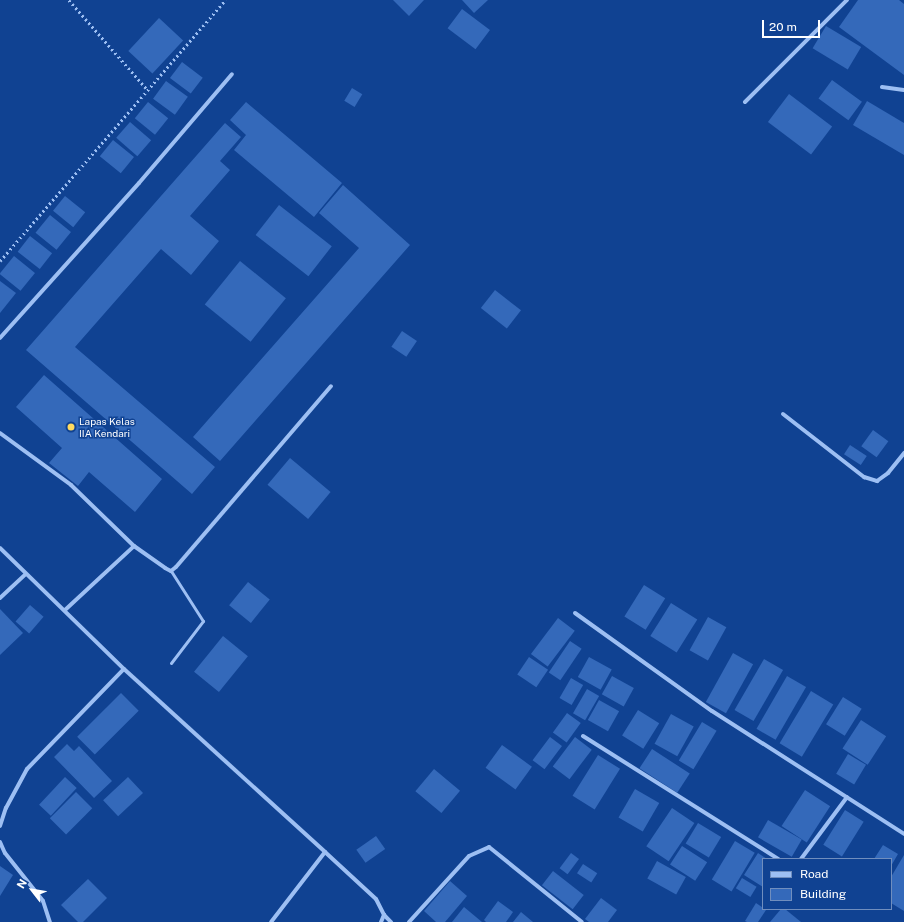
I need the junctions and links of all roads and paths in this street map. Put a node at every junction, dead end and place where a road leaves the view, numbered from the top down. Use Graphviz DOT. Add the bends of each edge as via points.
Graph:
graph roads {
  1 [pos="69,0"];
  2 [pos="225,0"];
  3 [pos="847,0"];
  4 [pos="232,74"];
  5 [pos="882,87"];
  6 [pos="147,89"];
  7 [pos="904,90"];
  8 [pos="745,102"];
  9 [pos="0,261"];
  10 [pos="0,338"];
  11 [pos="332,386"];
  12 [pos="783,414"];
  13 [pos="0,433"];
  14 [pos="904,453"];
  15 [pos="134,546"];
  16 [pos="0,548"];
  17 [pos="171,571"];
  18 [pos="26,574"];
  19 [pos="0,598"];
  20 [pos="66,610"];
  21 [pos="575,613"];
  22 [pos="171,663"];
  23 [pos="124,669"];
  24 [pos="583,736"];
  25 [pos="846,797"];
  26 [pos="0,826"];
  27 [pos="904,834"];
  28 [pos="0,842"];
  29 [pos="326,852"];
  30 [pos="776,858"];
  31 [pos="802,858"];
  32 [pos="384,915"];
  33 [pos="50,922"];
  34 [pos="271,922"];
  35 [pos="381,922"];
  36 [pos="391,922"];
  37 [pos="409,922"];
  38 [pos="582,922"];
  1 -- 6 [label="path"];
  2 -- 6 [label="path"];
  3 -- 8 [label="street"];
  4 -- 10 [label="street" via="139,183"];
  5 -- 7 [label="street"];
  6 -- 9 [label="path"];
  11 -- 17 [label="street"];
  12 -- 14 [label="street" via="864,477 877,480 888,473"];
  13 -- 15 [label="street" via="71,485"];
  15 -- 17 [label="street"];
  15 -- 20 [label="street"];
  16 -- 18 [label="street"];
  17 -- 22 [label="lane" via="203,621"];
  18 -- 19 [label="street"];
  18 -- 20 [label="street"];
  20 -- 23 [label="street"];
  21 -- 25 [label="street" via="712,711"];
  23 -- 26 [label="street" via="27,769 6,808"];
  23 -- 29 [label="street"];
  24 -- 30 [label="street"];
  25 -- 27 [label="street"];
  25 -- 31 [label="street"];
  28 -- 33 [label="street" via="43,901"];
  29 -- 32 [label="street" via="376,899"];
  29 -- 34 [label="street"];
  32 -- 35 [label="street"];
  32 -- 36 [label="street"];
  37 -- 38 [label="street" via="469,856 490,847"];
}
